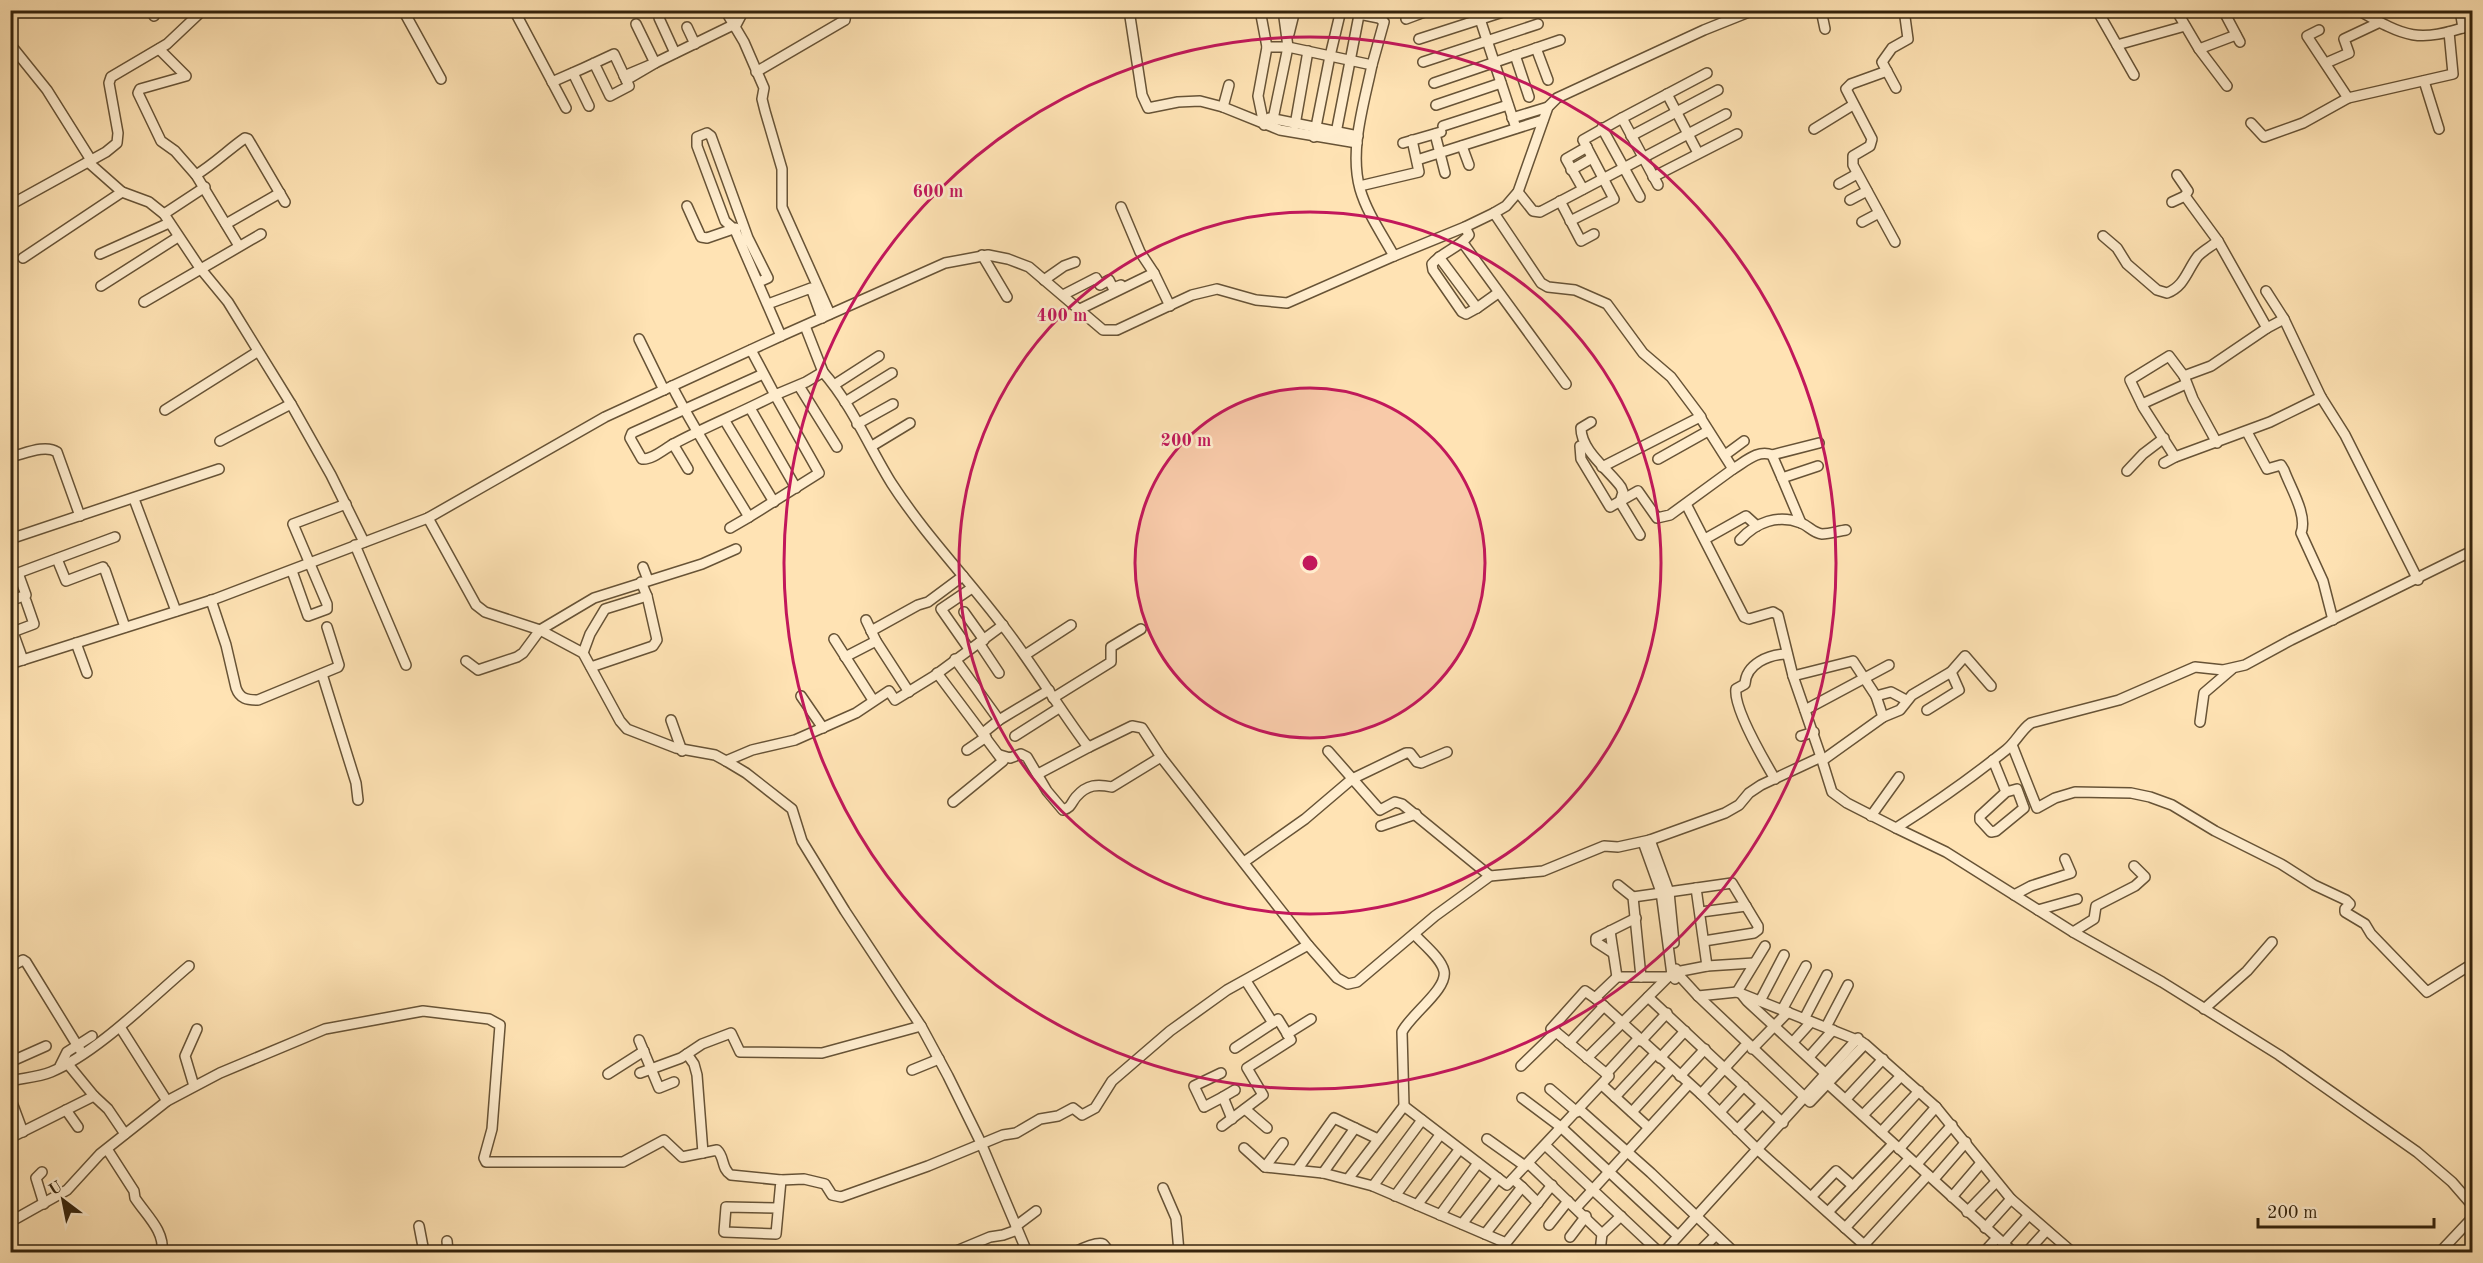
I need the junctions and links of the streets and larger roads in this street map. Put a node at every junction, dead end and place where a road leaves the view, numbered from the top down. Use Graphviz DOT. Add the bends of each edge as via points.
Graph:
graph roads {
  1 [pos="203,10"];
  2 [pos="403,10"];
  3 [pos="514,10"];
  4 [pos="725,10"];
  5 [pos="744,10"];
  6 [pos="846,10"];
  7 [pos="1129,10"];
  8 [pos="1260,10"];
  9 [pos="1283,10"];
  10 [pos="1295,10"];
  11 [pos="1341,10"];
  12 [pos="1430,10"];
  13 [pos="1509,10"];
  14 [pos="1754,10"];
  15 [pos="1821,10"];
  16 [pos="1904,10"];
  17 [pos="2097,10"];
  18 [pos="2176,10"];
  19 [pos="2223,10"];
  20 [pos="2358,10"];
  21 [pos="2460,10"];
  22 [pos="1360,12"];
  23 [pos="1478,15"];
  24 [pos="659,18"];
  25 [pos="1406,18"];
  26 [pos="2378,23"];
  27 [pos="636,24"];
  28 [pos="1539,24"];
  29 [pos="734,26"];
  30 [pos="2185,26"];
  31 [pos="687,27"];
  32 [pos="2468,27"];
  33 [pos="1825,29"];
  34 [pos="2319,30"];
  35 [pos="2449,32"];
  36 [pos="1419,39"];
  37 [pos="1487,40"];
  38 [pos="1560,40"];
  39 [pos="1288,43"];
  40 [pos="10,44"];
  41 [pos="695,44"];
  42 [pos="2117,45"];
  43 [pos="1267,47"];
  44 [pos="1536,48"];
  45 [pos="159,49"];
  46 [pos="2199,49"];
  47 [pos="1308,51"];
  48 [pos="675,53"];
  49 [pos="1515,55"];
  50 [pos="1330,56"];
  51 [pos="1352,59"];
  52 [pos="1423,62"];
  53 [pos="1494,62"];
  54 [pos="594,63"];
  55 [pos="655,63"];
  56 [pos="2326,63"];
  57 [pos="1372,65"];
  58 [pos="756,72"];
  59 [pos="1887,72"];
  60 [pos="573,73"];
  61 [pos="1707,73"];
  62 [pos="2134,75"];
  63 [pos="625,78"];
  64 [pos="441,79"];
  65 [pos="1548,80"];
  66 [pos="2424,81"];
  67 [pos="552,82"];
  68 [pos="1434,83"];
  69 [pos="1501,83"];
  70 [pos="1229,85"];
  71 [pos="2227,86"];
  72 [pos="1896,88"];
  73 [pos="1718,90"];
  74 [pos="1667,94"];
  75 [pos="1529,98"];
  76 [pos="2348,98"];
  77 [pos="1436,105"];
  78 [pos="1508,105"];
  79 [pos="1853,105"];
  80 [pos="589,106"];
  81 [pos="1223,107"];
  82 [pos="1548,107"];
  83 [pos="566,108"];
  84 [pos="1677,112"];
  85 [pos="1726,114"];
  86 [pos="1512,118"];
  87 [pos="1622,118"];
  88 [pos="1273,119"];
  89 [pos="1543,120"];
  90 [pos="1263,121"];
  91 [pos="2251,123"];
  92 [pos="1294,125"];
  93 [pos="1515,128"];
  94 [pos="1602,128"];
  95 [pos="1814,129"];
  96 [pos="2439,129"];
  97 [pos="1440,131"];
  98 [pos="1315,133"];
  99 [pos="1336,133"];
  100 [pos="1688,133"];
  101 [pos="1737,134"];
  102 [pos="1631,136"];
  103 [pos="1358,140"];
  104 [pos="1462,146"];
  105 [pos="1587,147"];
  106 [pos="1440,153"];
  107 [pos="1698,153"];
  108 [pos="1642,157"];
  109 [pos="1593,158"];
  110 [pos="1417,159"];
  111 [pos="89,161"];
  112 [pos="1469,165"];
  113 [pos="1624,168"];
  114 [pos="1571,170"];
  115 [pos="1445,173"];
  116 [pos="1857,174"];
  117 [pos="196,175"];
  118 [pos="2177,175"];
  119 [pos="38,177"];
  120 [pos="1604,178"];
  121 [pos="1839,184"];
  122 [pos="1364,185"];
  123 [pos="44,186"];
  124 [pos="205,187"];
  125 [pos="1583,189"];
  126 [pos="1867,191"];
  127 [pos="122,192"];
  128 [pos="1518,192"];
  129 [pos="280,193"];
  130 [pos="2185,196"];
  131 [pos="1640,197"];
  132 [pos="1850,200"];
  133 [pos="1560,201"];
  134 [pos="285,202"];
  135 [pos="2172,202"];
  136 [pos="10,205"];
  137 [pos="687,206"];
  138 [pos="1121,207"];
  139 [pos="1494,213"];
  140 [pos="1879,213"];
  141 [pos="164,214"];
  142 [pos="740,218"];
  143 [pos="1570,221"];
  144 [pos="1862,222"];
  145 [pos="169,223"];
  146 [pos="226,224"];
  147 [pos="1465,227"];
  148 [pos="735,230"];
  149 [pos="261,234"];
  150 [pos="1594,234"];
  151 [pos="2103,236"];
  152 [pos="178,237"];
  153 [pos="2218,241"];
  154 [pos="1895,242"];
  155 [pos="1461,244"];
  156 [pos="239,246"];
  157 [pos="100,254"];
  158 [pos="982,255"];
  159 [pos="1394,256"];
  160 [pos="1439,257"];
  161 [pos="23,258"];
  162 [pos="1075,262"];
  163 [pos="200,268"];
  164 [pos="1154,273"];
  165 [pos="1044,280"];
  166 [pos="759,282"];
  167 [pos="101,286"];
  168 [pos="1126,287"];
  169 [pos="1496,291"];
  170 [pos="2266,291"];
  171 [pos="1063,296"];
  172 [pos="1007,297"];
  173 [pos="144,302"];
  174 [pos="768,304"];
  175 [pos="1170,306"];
  176 [pos="1477,308"];
  177 [pos="1078,310"];
  178 [pos="826,316"];
  179 [pos="2284,318"];
  180 [pos="805,326"];
  181 [pos="2267,328"];
  182 [pos="781,336"];
  183 [pos="639,339"];
  184 [pos="752,350"];
  185 [pos="257,352"];
  186 [pos="879,356"];
  187 [pos="823,372"];
  188 [pos="892,373"];
  189 [pos="763,374"];
  190 [pos="2185,380"];
  191 [pos="1566,384"];
  192 [pos="834,385"];
  193 [pos="799,386"];
  194 [pos="668,388"];
  195 [pos="775,395"];
  196 [pos="2321,397"];
  197 [pos="845,402"];
  198 [pos="291,404"];
  199 [pos="893,404"];
  200 [pos="2142,404"];
  201 [pos="750,408"];
  202 [pos="685,409"];
  203 [pos="165,411"];
  204 [pos="1701,417"];
  205 [pos="725,421"];
  206 [pos="910,423"];
  207 [pos="1591,423"];
  208 [pos="857,424"];
  209 [pos="1708,431"];
  210 [pos="698,432"];
  211 [pos="2247,432"];
  212 [pos="2164,438"];
  213 [pos="220,441"];
  214 [pos="1744,441"];
  215 [pos="1819,443"];
  216 [pos="2217,443"];
  217 [pos="673,444"];
  218 [pos="872,446"];
  219 [pos="1580,446"];
  220 [pos="837,447"];
  221 [pos="1725,455"];
  222 [pos="1772,455"];
  223 [pos="10,457"];
  224 [pos="2175,457"];
  225 [pos="1658,459"];
  226 [pos="2164,463"];
  227 [pos="1818,466"];
  228 [pos="1602,467"];
  229 [pos="219,469"];
  230 [pos="688,469"];
  231 [pos="1733,469"];
  232 [pos="2127,471"];
  233 [pos="1782,478"];
  234 [pos="796,488"];
  235 [pos="134,499"];
  236 [pos="774,502"];
  237 [pos="1620,502"];
  238 [pos="346,504"];
  239 [pos="1686,504"];
  240 [pos="80,516"];
  241 [pos="749,517"];
  242 [pos="428,518"];
  243 [pos="1801,523"];
  244 [pos="67,524"];
  245 [pos="1757,526"];
  246 [pos="730,528"];
  247 [pos="1846,530"];
  248 [pos="1640,535"];
  249 [pos="115,537"];
  250 [pos="10,539"];
  251 [pos="1705,539"];
  252 [pos="1740,540"];
  253 [pos="360,544"];
  254 [pos="10,545"];
  255 [pos="736,549"];
  256 [pos="2472,551"];
  257 [pos="57,559"];
  258 [pos="311,563"];
  259 [pos="644,567"];
  260 [pos="292,571"];
  261 [pos="14,575"];
  262 [pos="963,576"];
  263 [pos="2418,580"];
  264 [pos="645,581"];
  265 [pos="972,588"];
  266 [pos="646,596"];
  267 [pos="211,600"];
  268 [pos="10,601"];
  269 [pos="26,601"];
  270 [pos="176,611"];
  271 [pos="964,612"];
  272 [pos="866,620"];
  273 [pos="2333,620"];
  274 [pos="1003,625"];
  275 [pos="1071,625"];
  276 [pos="125,627"];
  277 [pos="327,627"];
  278 [pos="11,629"];
  279 [pos="1141,629"];
  280 [pos="540,630"];
  281 [pos="871,631"];
  282 [pos="834,639"];
  283 [pos="982,641"];
  284 [pos="876,642"];
  285 [pos="75,643"];
  286 [pos="969,649"];
  287 [pos="583,654"];
  288 [pos="1787,654"];
  289 [pos="1025,656"];
  290 [pos="845,657"];
  291 [pos="955,659"];
  292 [pos="23,660"];
  293 [pos="466,661"];
  294 [pos="10,664"];
  295 [pos="406,665"];
  296 [pos="1889,665"];
  297 [pos="591,667"];
  298 [pos="2232,669"];
  299 [pos="1951,672"];
  300 [pos="87,673"];
  301 [pos="937,673"];
  302 [pos="322,674"];
  303 [pos="999,674"];
  304 [pos="1793,676"];
  305 [pos="1864,679"];
  306 [pos="1991,686"];
  307 [pos="909,692"];
  308 [pos="1051,694"];
  309 [pos="801,696"];
  310 [pos="1876,696"];
  311 [pos="873,700"];
  312 [pos="1906,700"];
  313 [pos="1059,708"];
  314 [pos="1805,710"];
  315 [pos="1927,710"];
  316 [pos="1883,717"];
  317 [pos="671,720"];
  318 [pos="999,720"];
  319 [pos="2200,722"];
  320 [pos="823,728"];
  321 [pos="1814,732"];
  322 [pos="985,735"];
  323 [pos="1015,736"];
  324 [pos="1801,736"];
  325 [pos="2012,745"];
  326 [pos="1089,747"];
  327 [pos="682,750"];
  328 [pos="967,750"];
  329 [pos="1328,751"];
  330 [pos="1447,752"];
  331 [pos="1000,755"];
  332 [pos="1161,757"];
  333 [pos="1822,759"];
  334 [pos="1993,760"];
  335 [pos="726,761"];
  336 [pos="1038,774"];
  337 [pos="1899,777"];
  338 [pos="1352,779"];
  339 [pos="1775,779"];
  340 [pos="2006,792"];
  341 [pos="358,800"];
  342 [pos="953,802"];
  343 [pos="1416,814"];
  344 [pos="1871,816"];
  345 [pos="1381,826"];
  346 [pos="1896,828"];
  347 [pos="1646,842"];
  348 [pos="2065,859"];
  349 [pos="1244,862"];
  350 [pos="2134,866"];
  351 [pos="1491,876"];
  352 [pos="1618,885"];
  353 [pos="1696,888"];
  354 [pos="1665,892"];
  355 [pos="2014,895"];
  356 [pos="1633,897"];
  357 [pos="2077,899"];
  358 [pos="1746,906"];
  359 [pos="2038,910"];
  360 [pos="1701,912"];
  361 [pos="1636,918"];
  362 [pos="1610,931"];
  363 [pos="2073,932"];
  364 [pos="1414,934"];
  365 [pos="1704,941"];
  366 [pos="2272,942"];
  367 [pos="1308,945"];
  368 [pos="1765,946"];
  369 [pos="1613,953"];
  370 [pos="1784,955"];
  371 [pos="1754,963"];
  372 [pos="2472,964"];
  373 [pos="189,966"];
  374 [pos="1707,966"];
  375 [pos="1806,966"];
  376 [pos="10,967"];
  377 [pos="1672,974"];
  378 [pos="1827,975"];
  379 [pos="1617,977"];
  380 [pos="1641,977"];
  381 [pos="1246,981"];
  382 [pos="1848,985"];
  383 [pos="1740,994"];
  384 [pos="1698,996"];
  385 [pos="1648,997"];
  386 [pos="1595,998"];
  387 [pos="1760,1001"];
  388 [pos="1604,1006"];
  389 [pos="2204,1009"];
  390 [pos="1785,1011"];
  391 [pos="1667,1013"];
  392 [pos="1311,1019"];
  393 [pos="1808,1020"];
  394 [pos="1273,1023"];
  395 [pos="1621,1023"];
  396 [pos="921,1026"];
  397 [pos="120,1027"];
  398 [pos="1775,1027"];
  399 [pos="197,1029"];
  400 [pos="1830,1029"];
  401 [pos="1685,1031"];
  402 [pos="1556,1032"];
  403 [pos="1287,1034"];
  404 [pos="92,1036"];
  405 [pos="639,1040"];
  406 [pos="1639,1040"];
  407 [pos="1861,1041"];
  408 [pos="1793,1042"];
  409 [pos="1569,1044"];
  410 [pos="46,1046"];
  411 [pos="1235,1048"];
  412 [pos="1748,1048"];
  413 [pos="80,1049"];
  414 [pos="1705,1049"];
  415 [pos="644,1051"];
  416 [pos="687,1054"];
  417 [pos="1658,1056"];
  418 [pos="1809,1057"];
  419 [pos="1587,1058"];
  420 [pos="939,1059"];
  421 [pos="1883,1059"];
  422 [pos="10,1062"];
  423 [pos="64,1064"];
  424 [pos="1521,1066"];
  425 [pos="652,1068"];
  426 [pos="1725,1068"];
  427 [pos="1671,1069"];
  428 [pos="912,1070"];
  429 [pos="640,1073"];
  430 [pos="1221,1073"];
  431 [pos="608,1074"];
  432 [pos="1606,1074"];
  433 [pos="1826,1074"];
  434 [pos="1680,1076"];
  435 [pos="1901,1076"];
  436 [pos="10,1081"];
  437 [pos="674,1082"];
  438 [pos="1689,1084"];
  439 [pos="1828,1084"];
  440 [pos="1602,1085"];
  441 [pos="194,1086"];
  442 [pos="1744,1086"];
  443 [pos="1550,1089"];
  444 [pos="1235,1090"];
  445 [pos="1919,1091"];
  446 [pos="1701,1094"];
  447 [pos="94,1096"];
  448 [pos="10,1097"];
  449 [pos="1223,1097"];
  450 [pos="1615,1097"];
  451 [pos="1522,1098"];
  452 [pos="1803,1099"];
  453 [pos="1846,1099"];
  454 [pos="167,1101"];
  455 [pos="1762,1104"];
  456 [pos="1404,1106"];
  457 [pos="1935,1107"];
  458 [pos="1245,1109"];
  459 [pos="1580,1109"];
  460 [pos="66,1110"];
  461 [pos="1632,1112"];
  462 [pos="1720,1112"];
  463 [pos="1863,1115"];
  464 [pos="1232,1119"];
  465 [pos="1422,1120"];
  466 [pos="1783,1123"];
  467 [pos="1953,1125"];
  468 [pos="1222,1126"];
  469 [pos="1648,1126"];
  470 [pos="78,1127"];
  471 [pos="1267,1128"];
  472 [pos="1355,1128"];
  473 [pos="1562,1128"];
  474 [pos="1737,1130"];
  475 [pos="23,1132"];
  476 [pos="1881,1132"];
  477 [pos="125,1134"];
  478 [pos="1440,1136"];
  479 [pos="10,1138"];
  480 [pos="1378,1139"];
  481 [pos="1487,1139"];
  482 [pos="1966,1142"];
  483 [pos="981,1143"];
  484 [pos="1283,1143"];
  485 [pos="1545,1145"];
  486 [pos="1896,1146"];
  487 [pos="1244,1148"];
  488 [pos="107,1149"];
  489 [pos="1459,1150"];
  490 [pos="1758,1150"];
  491 [pos="1628,1151"];
  492 [pos="703,1153"];
  493 [pos="1913,1161"];
  494 [pos="1981,1162"];
  495 [pos="1478,1163"];
  496 [pos="1527,1164"];
  497 [pos="1265,1167"];
  498 [pos="1297,1170"];
  499 [pos="1609,1171"];
  500 [pos="42,1172"];
  501 [pos="1323,1173"];
  502 [pos="1931,1177"];
  503 [pos="1498,1178"];
  504 [pos="1348,1179"];
  505 [pos="1513,1179"];
  506 [pos="781,1180"];
  507 [pos="1996,1182"];
  508 [pos="1552,1185"];
  509 [pos="1373,1186"];
  510 [pos="1853,1186"];
  511 [pos="1522,1187"];
  512 [pos="1162,1188"];
  513 [pos="1592,1189"];
  514 [pos="1395,1196"];
  515 [pos="1810,1197"];
  516 [pos="1952,1197"];
  517 [pos="2011,1199"];
  518 [pos="1568,1201"];
  519 [pos="1538,1203"];
  520 [pos="44,1204"];
  521 [pos="2472,1204"];
  522 [pos="1417,1205"];
  523 [pos="777,1208"];
  524 [pos="1576,1208"];
  525 [pos="1035,1211"];
  526 [pos="1828,1212"];
  527 [pos="1967,1212"];
  528 [pos="1440,1215"];
  529 [pos="1586,1216"];
  530 [pos="1622,1216"];
  531 [pos="2028,1216"];
  532 [pos="1697,1218"];
  533 [pos="2472,1218"];
  534 [pos="10,1222"];
  535 [pos="1462,1224"];
  536 [pos="1549,1225"];
  537 [pos="419,1226"];
  538 [pos="1016,1228"];
  539 [pos="1845,1228"];
  540 [pos="1985,1228"];
  541 [pos="2046,1231"];
  542 [pos="1485,1234"];
  543 [pos="1602,1234"];
  544 [pos="1678,1236"];
  545 [pos="1715,1236"];
  546 [pos="1570,1237"];
  547 [pos="447,1241"];
  548 [pos="2000,1241"];
  549 [pos="1864,1245"];
  550 [pos="2065,1250"];
  551 [pos="162,1252"];
  552 [pos="424,1252"];
  553 [pos="448,1252"];
  554 [pos="954,1252"];
  555 [pos="1027,1252"];
  556 [pos="1075,1252"];
  557 [pos="1109,1252"];
  558 [pos="1179,1252"];
  559 [pos="1600,1252"];
  560 [pos="1659,1252"];
  561 [pos="1664,1252"];
  562 [pos="1699,1252"];
  563 [pos="1733,1252"];
  564 [pos="1872,1252"];
  565 [pos="1984,1252"];
  566 [pos="2013,1252"];
  567 [pos="2027,1252"];
  568 [pos="2440,1252"];
  1 -- 45 [label="street"];
  2 -- 64 [label="street"];
  3 -- 67 [label="street"];
  4 -- 29 [label="street"];
  5 -- 29 [label="street"];
  6 -- 58 [label="street" via="845,20"];
  7 -- 81 [label="street" via="1146,106 1200,101"];
  8 -- 43 [label="street"];
  9 -- 39 [label="street"];
  10 -- 39 [label="street"];
  11 -- 50 [label="street"];
  12 -- 25 [label="street"];
  13 -- 23 [label="street"];
  14 -- 82 [label="street" via="1564,95"];
  15 -- 33 [label="street"];
  16 -- 59 [label="street" via="1909,36 1882,60"];
  17 -- 42 [label="street"];
  18 -- 30 [label="street"];
  19 -- 46 [label="street" via="2238,38"];
  20 -- 26 [label="street"];
  21 -- 32 [label="street"];
  22 -- 51 [label="street"];
  22 -- 57 [label="street" via="1384,22"];
  23 -- 36 [label="street"];
  23 -- 37 [label="street"];
  24 -- 48 [label="street"];
  26 -- 35 [label="street" via="2417,37"];
  26 -- 56 [label="street" via="2344,39 2349,53"];
  27 -- 55 [label="street"];
  28 -- 37 [label="street"];
  29 -- 41 [label="street"];
  29 -- 58 [label="street"];
  30 -- 42 [label="street"];
  30 -- 46 [label="street"];
  31 -- 41 [label="street"];
  32 -- 35 [label="street"];
  34 -- 56 [label="street" via="2307,36"];
  35 -- 66 [label="street" via="2454,73"];
  37 -- 52 [label="street"];
  37 -- 53 [label="street"];
  38 -- 44 [label="street"];
  39 -- 43 [label="street"];
  39 -- 47 [label="street"];
  39 -- 88 [label="street"];
  40 -- 111 [label="street" via="47,90"];
  41 -- 48 [label="street"];
  42 -- 62 [label="street"];
  43 -- 90 [label="street" via="1258,96"];
  44 -- 49 [label="street"];
  44 -- 65 [label="street"];
  45 -- 111 [label="street" via="111,77 117,142"];
  45 -- 117 [label="street" via="186,76 140,89 138,93 161,141"];
  46 -- 71 [label="street"];
  47 -- 50 [label="street"];
  47 -- 92 [label="street"];
  48 -- 55 [label="street"];
  49 -- 53 [label="street"];
  49 -- 75 [label="street"];
  50 -- 51 [label="street"];
  50 -- 98 [label="street"];
  51 -- 57 [label="street"];
  51 -- 99 [label="street"];
  53 -- 68 [label="street"];
  53 -- 69 [label="street"];
  54 -- 60 [label="street"];
  54 -- 63 [label="street" via="614,54"];
  54 -- 63 [label="street" via="610,96 629,86"];
  55 -- 63 [label="street"];
  56 -- 76 [label="street"];
  57 -- 103 [label="street"];
  58 -- 178 [label="street" via="764,88 762,99 782,169 782,207"];
  59 -- 72 [label="street"];
  59 -- 79 [label="street" via="1847,86"];
  60 -- 67 [label="street"];
  60 -- 80 [label="street"];
  61 -- 74 [label="street"];
  66 -- 76 [label="street"];
  66 -- 96 [label="street"];
  67 -- 83 [label="street"];
  69 -- 77 [label="street"];
  69 -- 78 [label="street"];
  70 -- 81 [label="street"];
  73 -- 84 [label="street"];
  74 -- 84 [label="street"];
  74 -- 87 [label="street"];
  76 -- 91 [label="street" via="2271,136 2259,135"];
  78 -- 86 [label="street"];
  78 -- 97 [label="street"];
  79 -- 95 [label="street"];
  79 -- 116 [label="street" via="1872,140 1870,146 1853,156"];
  81 -- 90 [label="street"];
  82 -- 86 [label="street"];
  82 -- 89 [label="street"];
  84 -- 100 [label="street"];
  84 -- 102 [label="street"];
  85 -- 100 [label="street"];
  86 -- 93 [label="street"];
  87 -- 94 [label="street"];
  87 -- 102 [label="street"];
  88 -- 90 [label="street"];
  88 -- 92 [label="street"];
  89 -- 93 [label="street"];
  89 -- 128 [label="street"];
  90 -- 98 [label="street"];
  92 -- 98 [label="street"];
  93 -- 104 [label="street"];
  94 -- 105 [label="street" via="1584,139"];
  94 -- 113 [label="street"];
  97 -- 106 [label="street"];
  97 -- 110 [label="street" via="1407,141"];
  98 -- 99 [label="street"];
  98 -- 103 [label="street"];
  99 -- 103 [label="street"];
  100 -- 107 [label="street"];
  100 -- 108 [label="street"];
  101 -- 107 [label="street"];
  102 -- 108 [label="street"];
  103 -- 159 [label="street" via="1358,177 1363,197"];
  104 -- 106 [label="street"];
  104 -- 112 [label="street"];
  105 -- 109 [label="street"];
  105 -- 114 [label="street" via="1566,159"];
  106 -- 110 [label="street"];
  106 -- 115 [label="street"];
  107 -- 108 [label="street" via="1656,181"];
  108 -- 113 [label="street"];
  109 -- 114 [label="street"];
  109 -- 120 [label="street"];
  110 -- 122 [label="street" via="1418,172"];
  111 -- 123 [label="street"];
  111 -- 127 [label="street"];
  113 -- 120 [label="street"];
  113 -- 131 [label="street"];
  114 -- 125 [label="street"];
  116 -- 121 [label="street"];
  116 -- 126 [label="street"];
  117 -- 124 [label="street"];
  117 -- 129 [label="street" via="245,138"];
  118 -- 130 [label="street" via="2188,191"];
  119 -- 123 [label="street"];
  120 -- 125 [label="street"];
  120 -- 143 [label="street" via="1614,199"];
  123 -- 136 [label="street"];
  124 -- 141 [label="street"];
  124 -- 146 [label="street"];
  125 -- 133 [label="street"];
  126 -- 132 [label="street"];
  126 -- 140 [label="street"];
  127 -- 141 [label="street" via="149,202"];
  127 -- 161 [label="street"];
  128 -- 133 [label="street" via="1537,213"];
  128 -- 139 [label="street"];
  129 -- 134 [label="street"];
  129 -- 146 [label="street"];
  130 -- 135 [label="street"];
  130 -- 153 [label="street"];
  133 -- 143 [label="street"];
  137 -- 148 [label="street" via="701,237"];
  138 -- 164 [label="street" via="1140,252"];
  139 -- 147 [label="street"];
  139 -- 204 [label="street" via="1541,283 1575,290 1607,303 1643,353 1671,377"];
  140 -- 144 [label="street"];
  140 -- 154 [label="street"];
  141 -- 145 [label="street"];
  142 -- 148 [label="street"];
  142 -- 148 [label="street" via="711,136 702,134 697,137 697,146 725,221"];
  142 -- 166 [label="street" via="768,278"];
  143 -- 150 [label="street" via="1581,240"];
  145 -- 152 [label="street"];
  145 -- 157 [label="street"];
  146 -- 156 [label="street"];
  147 -- 155 [label="street" via="1469,235"];
  147 -- 159 [label="street"];
  148 -- 166 [label="street"];
  149 -- 156 [label="street"];
  151 -- 153 [label="street" via="2127,264 2157,290 2167,293 2184,281 2200,254"];
  152 -- 163 [label="street"];
  152 -- 167 [label="street"];
  153 -- 181 [label="street"];
  155 -- 160 [label="street"];
  155 -- 169 [label="street"];
  156 -- 163 [label="street"];
  158 -- 165 [label="street" via="1029,267"];
  158 -- 172 [label="street"];
  158 -- 178 [label="street" via="945,263"];
  159 -- 175 [label="street" via="1287,303 1256,300 1218,288"];
  160 -- 176 [label="street"];
  160 -- 176 [label="street" via="1432,264 1433,270 1462,312"];
  162 -- 165 [label="street"];
  163 -- 173 [label="street"];
  163 -- 185 [label="street" via="228,302"];
  164 -- 168 [label="street"];
  164 -- 175 [label="street"];
  165 -- 171 [label="street"];
  166 -- 174 [label="street"];
  168 -- 171 [label="street" via="1120,284 1113,288 1109,280 1100,285 1096,278"];
  168 -- 177 [label="street"];
  169 -- 176 [label="street"];
  169 -- 191 [label="street"];
  170 -- 179 [label="street"];
  171 -- 177 [label="street"];
  174 -- 178 [label="street" via="811,288"];
  174 -- 182 [label="street"];
  175 -- 177 [label="street" via="1117,330 1103,330"];
  178 -- 180 [label="street"];
  179 -- 181 [label="street"];
  179 -- 196 [label="street"];
  180 -- 182 [label="street"];
  180 -- 187 [label="street"];
  181 -- 190 [label="street"];
  182 -- 184 [label="street"];
  183 -- 194 [label="street"];
  184 -- 189 [label="street"];
  184 -- 194 [label="street"];
  185 -- 198 [label="street"];
  185 -- 203 [label="street"];
  186 -- 192 [label="street"];
  187 -- 192 [label="street"];
  187 -- 193 [label="street"];
  188 -- 197 [label="street"];
  189 -- 195 [label="street"];
  189 -- 202 [label="street"];
  190 -- 200 [label="street"];
  190 -- 200 [label="street" via="2169,356 2132,378"];
  190 -- 216 [label="street"];
  192 -- 197 [label="street"];
  193 -- 195 [label="street"];
  193 -- 220 [label="street"];
  194 -- 202 [label="street"];
  194 -- 242 [label="street" via="564,440"];
  195 -- 201 [label="street"];
  195 -- 234 [label="street" via="819,473"];
  196 -- 211 [label="street"];
  196 -- 263 [label="street" via="2345,435"];
  197 -- 208 [label="street"];
  198 -- 213 [label="street"];
  198 -- 238 [label="street"];
  199 -- 208 [label="street"];
  200 -- 212 [label="street"];
  201 -- 205 [label="street"];
  201 -- 234 [label="street"];
  202 -- 210 [label="street"];
  202 -- 217 [label="street" via="632,433 630,438 644,460"];
  204 -- 209 [label="street"];
  204 -- 228 [label="street"];
  205 -- 210 [label="street"];
  205 -- 236 [label="street"];
  206 -- 218 [label="street"];
  207 -- 228 [label="street" via="1580,430"];
  208 -- 218 [label="street"];
  209 -- 221 [label="street"];
  209 -- 225 [label="street"];
  210 -- 217 [label="street"];
  210 -- 241 [label="street"];
  211 -- 216 [label="street"];
  211 -- 273 [label="street" via="2267,470 2281,465 2302,517 2301,533 2323,581"];
  212 -- 224 [label="street"];
  212 -- 232 [label="street"];
  214 -- 221 [label="street"];
  215 -- 222 [label="street"];
  216 -- 224 [label="street"];
  217 -- 230 [label="street"];
  218 -- 262 [label="street" via="892,483"];
  219 -- 237 [label="street" via="1581,459 1610,507"];
  221 -- 231 [label="street"];
  222 -- 231 [label="street" via="1757,454"];
  222 -- 233 [label="street"];
  223 -- 240 [label="street" via="42,449 57,452"];
  224 -- 226 [label="street"];
  227 -- 233 [label="street"];
  228 -- 237 [label="street" via="1621,488"];
  229 -- 235 [label="street"];
  231 -- 239 [label="street"];
  233 -- 243 [label="street"];
  234 -- 236 [label="street"];
  235 -- 240 [label="street"];
  235 -- 270 [label="street"];
  236 -- 241 [label="street"];
  237 -- 239 [label="street" via="1638,491 1654,516 1661,519"];
  237 -- 248 [label="street"];
  238 -- 253 [label="street"];
  238 -- 258 [label="street" via="293,524"];
  239 -- 251 [label="street"];
  240 -- 250 [label="street"];
  241 -- 246 [label="street"];
  242 -- 253 [label="street"];
  242 -- 280 [label="street" via="476,605 485,612"];
  243 -- 245 [label="street" via="1773,519"];
  243 -- 247 [label="street" via="1823,534"];
  244 -- 254 [label="street"];
  245 -- 251 [label="street" via="1746,516"];
  245 -- 252 [label="street"];
  249 -- 257 [label="street"];
  251 -- 288 [label="street" via="1744,617 1749,620 1777,614"];
  253 -- 258 [label="street"];
  253 -- 295 [label="street"];
  255 -- 264 [label="street"];
  256 -- 263 [label="street"];
  257 -- 261 [label="street"];
  257 -- 276 [label="street" via="66,581 104,569"];
  258 -- 260 [label="street"];
  258 -- 260 [label="street" via="327,604 325,610 308,616"];
  259 -- 264 [label="street"];
  260 -- 267 [label="street"];
  261 -- 268 [label="street" via="26,595"];
  262 -- 265 [label="street"];
  262 -- 281 [label="street" via="928,602"];
  263 -- 273 [label="street"];
  264 -- 266 [label="street"];
  264 -- 280 [label="street" via="594,598"];
  265 -- 274 [label="street"];
  265 -- 286 [label="street" via="941,609"];
  266 -- 287 [label="street" via="604,609"];
  266 -- 297 [label="street" via="657,640 653,646"];
  267 -- 270 [label="street"];
  267 -- 302 [label="street" via="238,694 247,700 258,700"];
  269 -- 278 [label="street" via="34,624"];
  270 -- 276 [label="street"];
  271 -- 283 [label="street"];
  272 -- 281 [label="street"];
  273 -- 298 [label="street"];
  274 -- 283 [label="street"];
  274 -- 289 [label="street"];
  275 -- 289 [label="street"];
  276 -- 285 [label="street"];
  277 -- 302 [label="street" via="339,665"];
  278 -- 292 [label="street"];
  279 -- 308 [label="street" via="1111,647 1111,662"];
  280 -- 287 [label="street"];
  280 -- 293 [label="street" via="523,653 512,659 478,670"];
  281 -- 284 [label="street"];
  282 -- 290 [label="street"];
  283 -- 286 [label="street"];
  283 -- 303 [label="street"];
  284 -- 290 [label="street"];
  284 -- 307 [label="street"];
  285 -- 292 [label="street"];
  285 -- 300 [label="street"];
  286 -- 291 [label="street"];
  287 -- 297 [label="street"];
  288 -- 304 [label="street"];
  288 -- 339 [label="street" via="1763,659 1746,675 1745,684 1735,694"];
  289 -- 308 [label="street"];
  290 -- 311 [label="street"];
  291 -- 301 [label="street"];
  291 -- 318 [label="street"];
  292 -- 294 [label="street"];
  296 -- 305 [label="street"];
  297 -- 327 [label="street" via="627,729"];
  298 -- 319 [label="street" via="2204,693"];
  298 -- 325 [label="street" via="2195,667 2119,700 2037,721 2026,726"];
  299 -- 306 [label="street" via="1965,656"];
  299 -- 312 [label="street"];
  299 -- 315 [label="street" via="1959,690"];
  301 -- 307 [label="street"];
  301 -- 322 [label="street"];
  302 -- 341 [label="street"];
  304 -- 305 [label="street" via="1853,661"];
  304 -- 314 [label="street"];
  305 -- 310 [label="street"];
  305 -- 314 [label="street"];
  307 -- 311 [label="street" via="895,700 889,691"];
  308 -- 313 [label="street"];
  308 -- 318 [label="street"];
  309 -- 320 [label="street"];
  310 -- 312 [label="street" via="1892,692"];
  310 -- 316 [label="street"];
  311 -- 320 [label="street" via="856,713"];
  312 -- 316 [label="street" via="1899,710"];
  313 -- 323 [label="street"];
  313 -- 326 [label="street"];
  314 -- 321 [label="street"];
  316 -- 333 [label="street"];
  317 -- 327 [label="street"];
  318 -- 322 [label="street"];
  320 -- 335 [label="street"];
  321 -- 324 [label="street"];
  321 -- 333 [label="street"];
  322 -- 328 [label="street"];
  322 -- 331 [label="street"];
  325 -- 334 [label="street"];
  325 -- 372 [label="street" via="2037,808 2055,798 2083,792 2131,793 2160,801 2346,900 2350,903 2345,912 2365,924 2427,992"];
  326 -- 332 [label="street" via="1136,726 1142,728"];
  326 -- 336 [label="street"];
  327 -- 335 [label="street" via="715,755"];
  329 -- 338 [label="street"];
  330 -- 338 [label="street" via="1420,763 1406,753"];
  331 -- 336 [label="street" via="1010,758 1021,754"];
  331 -- 342 [label="street" via="1003,763"];
  332 -- 336 [label="street" via="1112,787 1098,784 1086,788 1065,810"];
  332 -- 349 [label="street"];
  333 -- 339 [label="street"];
  333 -- 344 [label="street" via="1832,792"];
  334 -- 340 [label="street"];
  334 -- 346 [label="street"];
  335 -- 396 [label="street" via="792,809 802,841"];
  337 -- 344 [label="street"];
  338 -- 343 [label="street" via="1380,810 1398,802"];
  338 -- 349 [label="street" via="1305,819"];
  339 -- 347 [label="street" via="1749,793 1725,813"];
  340 -- 340 [label="street" via="1980,816 1991,832 2024,808 2017,789"];
  343 -- 345 [label="street"];
  343 -- 351 [label="street"];
  344 -- 346 [label="street"];
  346 -- 355 [label="street" via="1946,852"];
  347 -- 351 [label="street" via="1604,846 1543,871"];
  347 -- 354 [label="street"];
  348 -- 355 [label="street" via="2071,873"];
  349 -- 367 [label="street"];
  350 -- 363 [label="street" via="2145,877 2096,906 2094,919"];
  351 -- 364 [label="street"];
  352 -- 356 [label="street"];
  353 -- 354 [label="street"];
  353 -- 358 [label="street" via="1732,883"];
  353 -- 360 [label="street"];
  354 -- 356 [label="street"];
  354 -- 377 [label="street"];
  355 -- 359 [label="street"];
  356 -- 361 [label="street"];
  357 -- 359 [label="street"];
  358 -- 360 [label="street"];
  358 -- 365 [label="street" via="1758,930"];
  359 -- 363 [label="street"];
  360 -- 365 [label="street"];
  361 -- 362 [label="street"];
  361 -- 380 [label="street"];
  362 -- 369 [label="street"];
  362 -- 369 [label="street" via="1595,940"];
  363 -- 389 [label="street"];
  364 -- 367 [label="street" via="1351,984 1337,978"];
  364 -- 456 [label="street" via="1439,962 1444,982 1402,1032"];
  365 -- 374 [label="street"];
  366 -- 389 [label="street" via="2247,971"];
  367 -- 381 [label="street"];
  368 -- 371 [label="street"];
  369 -- 379 [label="street"];
  370 -- 387 [label="street"];
  371 -- 374 [label="street"];
  371 -- 383 [label="street"];
  373 -- 397 [label="street"];
  374 -- 377 [label="street"];
  375 -- 390 [label="street"];
  376 -- 413 [label="street" via="23,960 26,963"];
  377 -- 380 [label="street"];
  377 -- 384 [label="street"];
  377 -- 385 [label="street"];
  377 -- 412 [label="street" via="1684,991"];
  378 -- 393 [label="street"];
  379 -- 380 [label="street"];
  379 -- 386 [label="street"];
  381 -- 394 [label="street"];
  381 -- 483 [label="street" via="1220,995 1161,1039 1112,1081 1086,1115 1073,1108 1040,1119 1016,1133"];
  382 -- 400 [label="street"];
  383 -- 384 [label="street"];
  383 -- 387 [label="street"];
  383 -- 398 [label="street"];
  384 -- 412 [label="street"];
  385 -- 391 [label="street"];
  385 -- 395 [label="street"];
  386 -- 388 [label="street"];
  386 -- 402 [label="street" via="1585,991 1551,1029"];
  387 -- 390 [label="street"];
  388 -- 395 [label="street"];
  388 -- 409 [label="street"];
  389 -- 521 [label="street" via="2352,1104 2417,1152"];
  390 -- 393 [label="street"];
  390 -- 398 [label="street"];
  391 -- 401 [label="street"];
  391 -- 406 [label="street"];
  392 -- 403 [label="street"];
  393 -- 400 [label="street"];
  393 -- 408 [label="street"];
  394 -- 403 [label="street" via="1278,1019"];
  394 -- 411 [label="street"];
  395 -- 406 [label="street"];
  395 -- 419 [label="street"];
  396 -- 416 [label="street" via="822,1053 740,1052 731,1032"];
  396 -- 420 [label="street"];
  397 -- 413 [label="street"];
  397 -- 454 [label="street"];
  398 -- 408 [label="street"];
  398 -- 412 [label="street"];
  399 -- 441 [label="street" via="185,1056"];
  400 -- 407 [label="street"];
  400 -- 418 [label="street"];
  401 -- 414 [label="street"];
  401 -- 417 [label="street"];
  402 -- 409 [label="street"];
  402 -- 424 [label="street"];
  403 -- 458 [label="street" via="1291,1040 1247,1068 1263,1095"];
  404 -- 413 [label="street"];
  405 -- 415 [label="street"];
  406 -- 417 [label="street"];
  406 -- 432 [label="street"];
  407 -- 421 [label="street"];
  407 -- 433 [label="street"];
  407 -- 439 [label="street"];
  408 -- 418 [label="street"];
  409 -- 419 [label="street"];
  410 -- 422 [label="street"];
  412 -- 426 [label="street"];
  412 -- 452 [label="street"];
  413 -- 423 [label="street"];
  414 -- 426 [label="street"];
  414 -- 434 [label="street"];
  415 -- 425 [label="street"];
  415 -- 431 [label="street"];
  416 -- 425 [label="street"];
  416 -- 492 [label="street" via="697,1075"];
  417 -- 427 [label="street"];
  417 -- 450 [label="street"];
  418 -- 433 [label="street"];
  419 -- 432 [label="street"];
  420 -- 428 [label="street"];
  420 -- 483 [label="street"];
  421 -- 435 [label="street"];
  421 -- 453 [label="street"];
  423 -- 436 [label="street" via="51,1072"];
  423 -- 447 [label="street"];
  425 -- 429 [label="street"];
  425 -- 437 [label="street" via="661,1091"];
  426 -- 442 [label="street"];
  426 -- 446 [label="street"];
  427 -- 434 [label="street"];
  427 -- 461 [label="street"];
  430 -- 449 [label="street" via="1194,1086 1204,1107"];
  432 -- 440 [label="street" via="1609,1076"];
  433 -- 452 [label="street"];
  434 -- 438 [label="street"];
  435 -- 445 [label="street"];
  435 -- 463 [label="street"];
  438 -- 446 [label="street"];
  438 -- 469 [label="street"];
  439 -- 452 [label="street" via="1812,1102"];
  439 -- 453 [label="street"];
  440 -- 450 [label="street"];
  440 -- 459 [label="street"];
  441 -- 454 [label="street"];
  441 -- 492 [label="street" via="325,1029 423,1011 489,1019 501,1028 486,1162 623,1162 664,1140 682,1157"];
  442 -- 455 [label="street"];
  442 -- 462 [label="street"];
  443 -- 459 [label="street"];
  444 -- 449 [label="street"];
  445 -- 457 [label="street"];
  445 -- 476 [label="street"];
  446 -- 462 [label="street"];
  447 -- 460 [label="street"];
  447 -- 477 [label="street"];
  448 -- 475 [label="street"];
  449 -- 464 [label="street"];
  450 -- 461 [label="street"];
  451 -- 473 [label="street"];
  452 -- 466 [label="street"];
  453 -- 463 [label="street"];
  454 -- 477 [label="street"];
  455 -- 466 [label="street"];
  455 -- 474 [label="street"];
  456 -- 465 [label="street"];
  456 -- 480 [label="street"];
  457 -- 467 [label="street"];
  457 -- 486 [label="street"];
  458 -- 464 [label="street"];
  458 -- 471 [label="street"];
  459 -- 473 [label="street"];
  459 -- 491 [label="street"];
  460 -- 470 [label="street"];
  460 -- 475 [label="street"];
  461 -- 469 [label="street"];
  462 -- 474 [label="street"];
  463 -- 476 [label="street"];
  464 -- 468 [label="street"];
  465 -- 478 [label="street"];
  465 -- 509 [label="street"];
  466 -- 490 [label="street"];
  467 -- 482 [label="street"];
  467 -- 493 [label="street"];
  469 -- 491 [label="street"];
  472 -- 480 [label="street"];
  472 -- 498 [label="street" via="1334,1118"];
  472 -- 501 [label="street"];
  473 -- 485 [label="street"];
  473 -- 499 [label="street"];
  474 -- 490 [label="street"];
  475 -- 479 [label="street"];
  476 -- 486 [label="street"];
  477 -- 488 [label="street"];
  478 -- 489 [label="street"];
  478 -- 514 [label="street"];
  480 -- 504 [label="street"];
  481 -- 496 [label="street"];
  482 -- 494 [label="street"];
  482 -- 502 [label="street"];
  483 -- 506 [label="street" via="841,1197 832,1195 825,1184 804,1179"];
  483 -- 538 [label="street"];
  484 -- 497 [label="street"];
  485 -- 496 [label="street"];
  485 -- 513 [label="street"];
  486 -- 493 [label="street"];
  486 -- 510 [label="street"];
  487 -- 497 [label="street"];
  488 -- 520 [label="street" via="67,1190"];
  488 -- 551 [label="street" via="160,1233"];
  489 -- 495 [label="street"];
  489 -- 522 [label="street"];
  490 -- 515 [label="street"];
  490 -- 532 [label="street"];
  491 -- 499 [label="street"];
  491 -- 532 [label="street"];
  492 -- 506 [label="street" via="720,1152 725,1169 731,1174"];
  493 -- 502 [label="street"];
  493 -- 539 [label="street"];
  494 -- 507 [label="street"];
  494 -- 516 [label="street"];
  495 -- 503 [label="street"];
  495 -- 528 [label="street"];
  496 -- 505 [label="street"];
  496 -- 508 [label="street"];
  497 -- 498 [label="street"];
  498 -- 501 [label="street"];
  499 -- 513 [label="street"];
  499 -- 544 [label="street"];
  500 -- 520 [label="street" via="36,1178"];
  501 -- 504 [label="street"];
  502 -- 516 [label="street"];
  502 -- 549 [label="street"];
  503 -- 505 [label="street" via="1507,1185"];
  503 -- 535 [label="street"];
  504 -- 509 [label="street"];
  505 -- 511 [label="street"];
  506 -- 523 [label="street"];
  507 -- 517 [label="street"];
  507 -- 527 [label="street"];
  508 -- 518 [label="street"];
  508 -- 519 [label="street"];
  509 -- 514 [label="street"];
  510 -- 515 [label="street" via="1836,1171"];
  510 -- 526 [label="street"];
  511 -- 519 [label="street"];
  511 -- 542 [label="street"];
  512 -- 558 [label="street" via="1176,1218"];
  513 -- 524 [label="street"];
  513 -- 530 [label="street"];
  514 -- 522 [label="street"];
  515 -- 526 [label="street"];
  516 -- 527 [label="street"];
  517 -- 531 [label="street"];
  517 -- 540 [label="street"];
  518 -- 524 [label="street"];
  518 -- 536 [label="street"];
  519 -- 542 [label="street" via="1506,1243"];
  520 -- 534 [label="street"];
  522 -- 528 [label="street"];
  523 -- 523 [label="street" via="726,1206 724,1232 776,1234"];
  524 -- 529 [label="street"];
  525 -- 538 [label="street"];
  526 -- 539 [label="street"];
  527 -- 540 [label="street"];
  528 -- 535 [label="street"];
  529 -- 543 [label="street"];
  529 -- 546 [label="street"];
  530 -- 543 [label="street"];
  530 -- 560 [label="street"];
  531 -- 541 [label="street"];
  531 -- 548 [label="street"];
  532 -- 544 [label="street"];
  532 -- 545 [label="street"];
  533 -- 568 [label="street"];
  535 -- 542 [label="street"];
  537 -- 552 [label="street"];
  538 -- 554 [label="street"];
  538 -- 555 [label="street"];
  539 -- 549 [label="street"];
  540 -- 548 [label="street"];
  541 -- 550 [label="street"];
  541 -- 567 [label="street"];
  543 -- 559 [label="street"];
  544 -- 561 [label="street"];
  545 -- 562 [label="street"];
  545 -- 563 [label="street"];
  547 -- 553 [label="street"];
  548 -- 565 [label="street"];
  548 -- 566 [label="street"];
  549 -- 564 [label="street"];
  556 -- 557 [label="street" via="1100,1243"];
}
